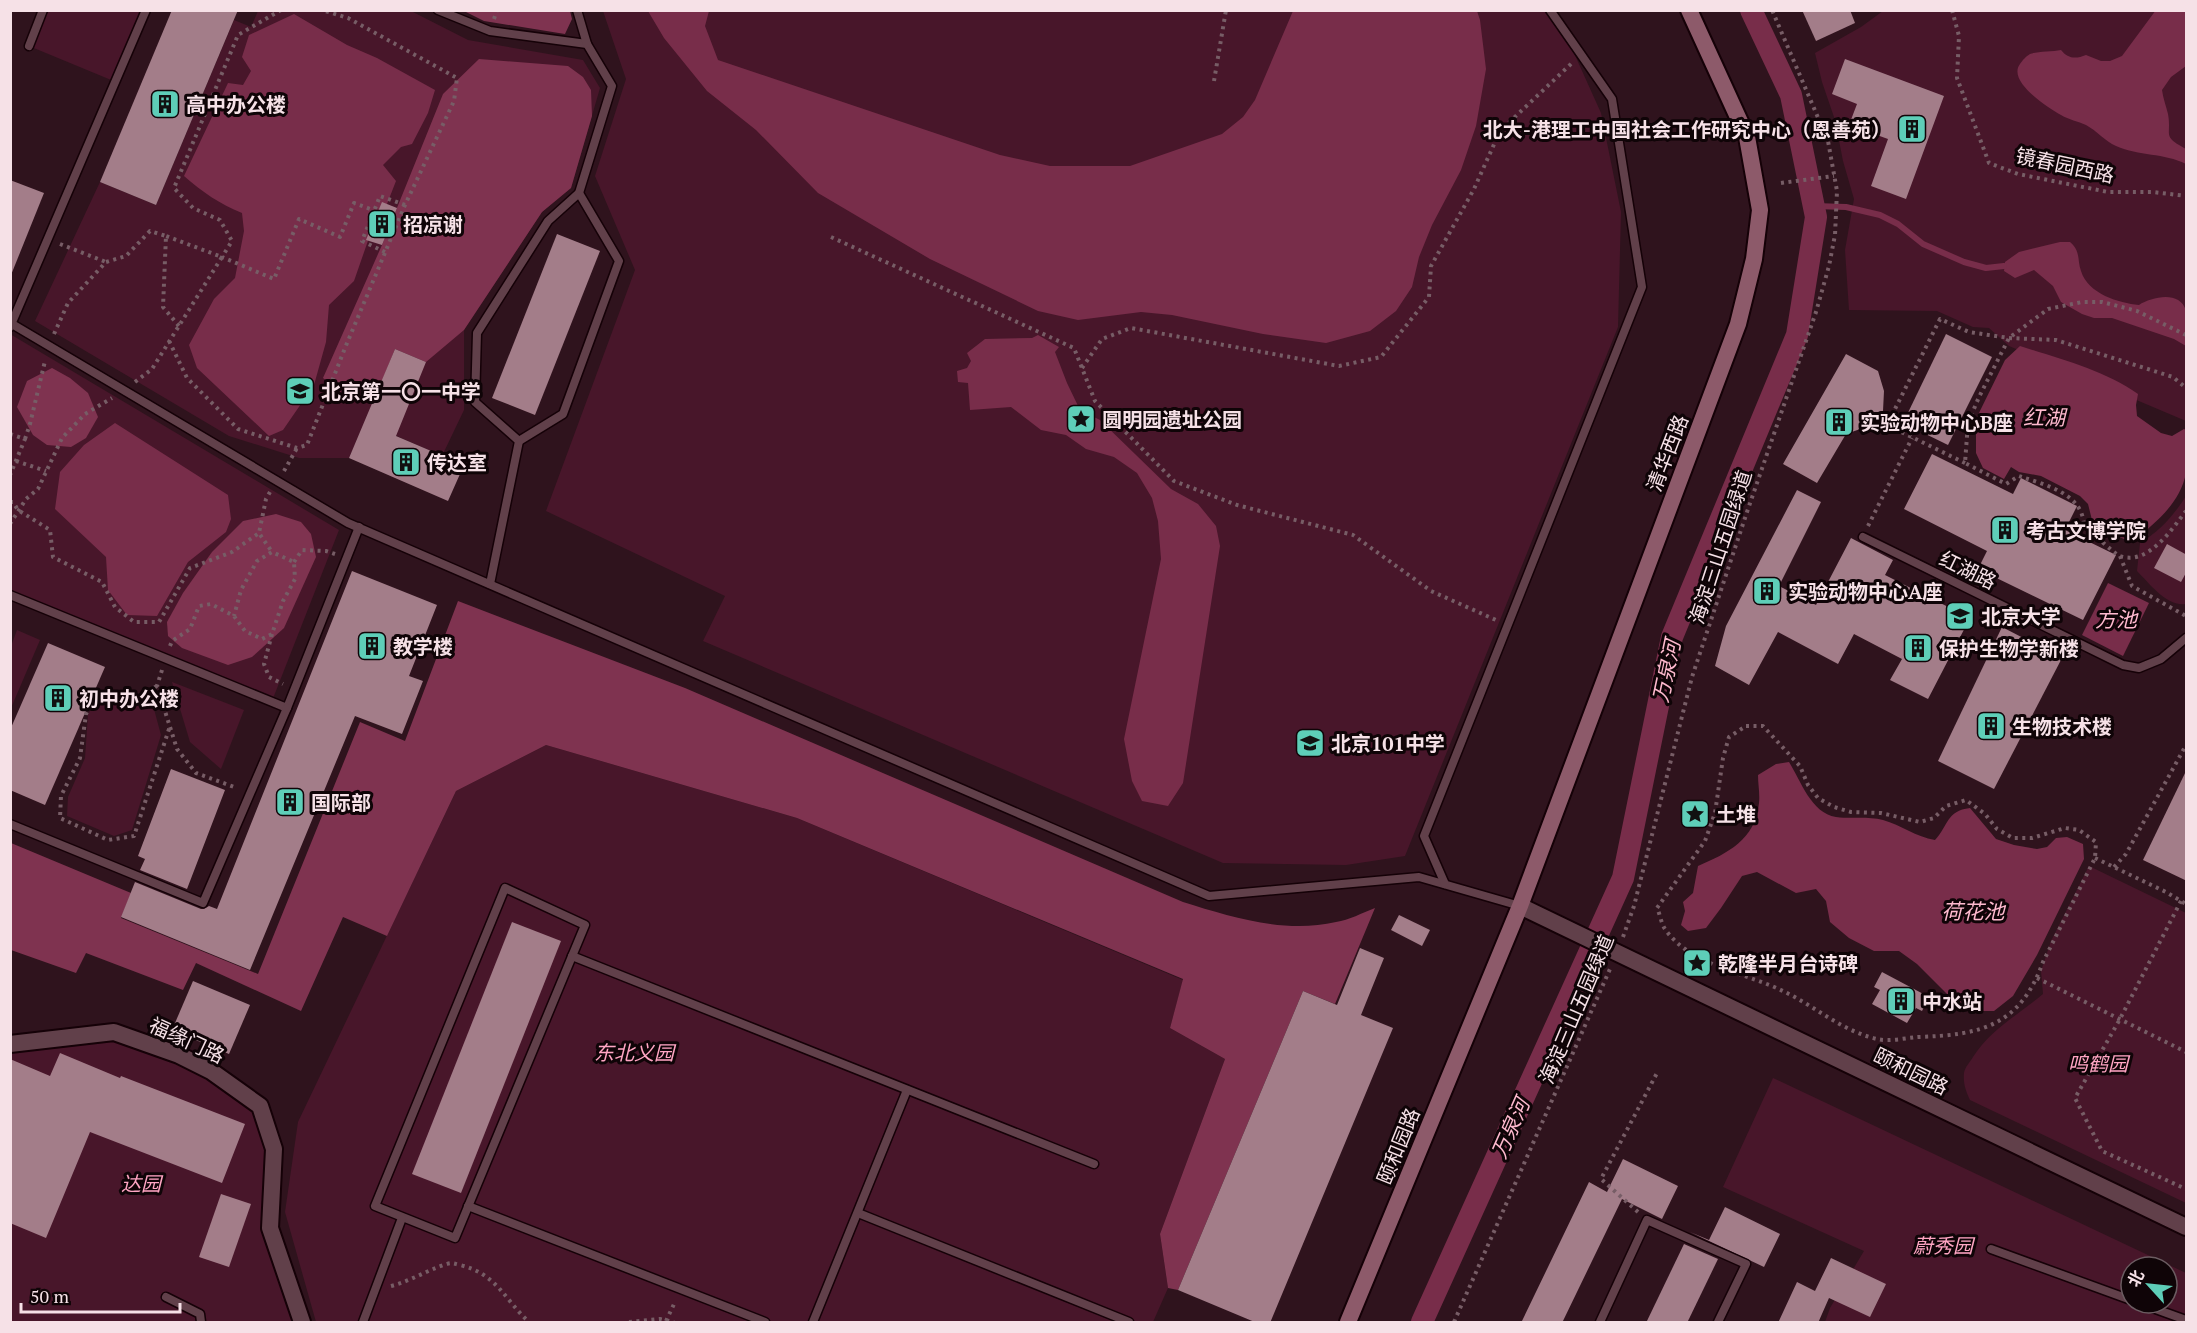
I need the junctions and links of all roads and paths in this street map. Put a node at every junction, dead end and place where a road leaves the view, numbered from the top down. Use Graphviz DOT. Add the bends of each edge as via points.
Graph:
graph roads {
  1 [pos="43,10"];
  2 [pos="146,10"];
  3 [pos="281,10"];
  4 [pos="322,10"];
  5 [pos="438,10"];
  6 [pos="577,10"];
  7 [pos="1226,10"];
  8 [pos="1550,10"];
  9 [pos="1689,10"];
  10 [pos="1772,10"];
  11 [pos="1952,10"];
  12 [pos="587,44"];
  13 [pos="29,46"];
  14 [pos="1581,55"];
  15 [pos="1214,81"];
  16 [pos="1834,176"];
  17 [pos="1781,183"];
  18 [pos="579,193"];
  19 [pos="2187,196"];
  20 [pos="405,205"];
  21 [pos="373,210"];
  22 [pos="166,236"];
  23 [pos="831,237"];
  24 [pos="48,239"];
  25 [pos="385,252"];
  26 [pos="222,257"];
  27 [pos="106,262"];
  28 [pos="11,325"];
  29 [pos="179,326"];
  30 [pos="2187,334"];
  31 [pos="2009,338"];
  32 [pos="170,341"];
  33 [pos="49,346"];
  34 [pos="1082,368"];
  35 [pos="2187,388"];
  36 [pos="124,390"];
  37 [pos="10,434"];
  38 [pos="1912,438"];
  39 [pos="25,439"];
  40 [pos="519,441"];
  41 [pos="297,448"];
  42 [pos="16,461"];
  43 [pos="1965,463"];
  44 [pos="46,471"];
  45 [pos="10,475"];
  46 [pos="278,481"];
  47 [pos="10,502"];
  48 [pos="18,510"];
  49 [pos="2187,511"];
  50 [pos="10,524"];
  51 [pos="359,527"];
  52 [pos="259,533"];
  53 [pos="1863,537"];
  54 [pos="272,552"];
  55 [pos="2120,556"];
  56 [pos="346,559"];
  57 [pos="294,561"];
  58 [pos="490,584"];
  59 [pos="10,595"];
  60 [pos="234,616"];
  61 [pos="2187,616"];
  62 [pos="1508,625"];
  63 [pos="272,634"];
  64 [pos="2187,638"];
  65 [pos="165,658"];
  66 [pos="157,686"];
  67 [pos="294,690"];
  68 [pos="287,708"];
  69 [pos="170,726"];
  70 [pos="2187,745"];
  71 [pos="251,793"];
  72 [pos="10,824"];
  73 [pos="2095,858"];
  74 [pos="2114,867"];
  75 [pos="1445,884"];
  76 [pos="2181,901"];
  77 [pos="2187,904"];
  78 [pos="1520,906"];
  79 [pos="1617,952"];
  80 [pos="572,956"];
  81 [pos="2037,978"];
  82 [pos="2120,1019"];
  83 [pos="10,1044"];
  84 [pos="2187,1052"];
  85 [pos="1657,1073"];
  86 [pos="907,1090"];
  87 [pos="1094,1164"];
  88 [pos="2187,1189"];
  89 [pos="468,1206"];
  90 [pos="858,1213"];
  91 [pos="402,1218"];
  92 [pos="1647,1220"];
  93 [pos="2187,1227"];
  94 [pos="1991,1249"];
  95 [pos="680,1289"];
  96 [pos="375,1290"];
  97 [pos="2119,1296"];
  98 [pos="166,1298"];
  99 [pos="666,1321"];
  100 [pos="201,1323"];
  101 [pos="302,1323"];
  102 [pos="363,1323"];
  103 [pos="530,1323"];
  104 [pos="629,1323"];
  105 [pos="674,1323"];
  106 [pos="765,1323"];
  107 [pos="813,1323"];
  108 [pos="1129,1323"];
  109 [pos="1348,1323"];
  110 [pos="1454,1323"];
  111 [pos="1600,1323"];
  112 [pos="1718,1323"];
  1 -- 13 [label="lane"];
  2 -- 24 [label="lane"];
  3 -- 26 [label="path" via="238,35 174,188 193,208 220,220 232,241"];
  4 -- 20 [label="path" via="348,18 457,78 454,101"];
  5 -- 12 [label="lane" via="490,31"];
  6 -- 12 [label="lane"];
  7 -- 15 [label="path"];
  8 -- 14 [label="lane"];
  9 -- 78 [label="main road, 清华西路" via="1747,137 1760,210 1754,259 1738,324"];
  10 -- 16 [label="path, 海淀三山五园绿道" via="1828,141"];
  11 -- 19 [label="path, 镜春园西路" via="1959,36 1957,78 1989,163 2018,174 2108,192"];
  12 -- 18 [label="lane" via="612,86"];
  14 -- 34 [label="path" via="1500,131 1474,189 1431,266 1429,297 1381,357 1340,366 1131,328 1102,339"];
  14 -- 62 [label="lane" via="1612,99 1642,287"];
  16 -- 17 [label="path"];
  16 -- 79 [label="path, 海淀三山五园绿道" via="1835,235 1829,266 1692,677 1634,906"];
  18 -- 40 [label="lane" via="620,261 563,414"];
  18 -- 40 [label="lane" via="548,221 477,333 475,402"];
  20 -- 21 [label="path" via="380,196"];
  20 -- 25 [label="path"];
  21 -- 25 [label="path" via="362,241"];
  21 -- 26 [label="path" via="354,202 340,237 299,219 274,279"];
  22 -- 26 [label="path"];
  22 -- 27 [label="path" via="150,231 126,256"];
  22 -- 29 [label="path" via="163,307"];
  23 -- 34 [label="path" via="1074,348"];
  24 -- 27 [label="path"];
  24 -- 28 [label="lane"];
  25 -- 41 [label="path" via="307,444"];
  26 -- 29 [label="path"];
  27 -- 33 [label="path" via="68,303"];
  28 -- 33 [label="lane"];
  29 -- 32 [label="path"];
  30 -- 31 [label="path" via="2138,311 2102,302 2082,302 2048,309"];
  31 -- 35 [label="path" via="2056,340 2173,377"];
  31 -- 38 [label="path" via="1969,332 1940,319 1887,425"];
  31 -- 43 [label="path" via="1968,423"];
  32 -- 36 [label="path" via="152,369"];
  32 -- 41 [label="path" via="187,378 238,429"];
  33 -- 36 [label="lane"];
  33 -- 39 [label="path"];
  34 -- 62 [label="path" via="1095,401 1174,481 1237,505 1353,535 1431,591"];
  36 -- 44 [label="path" via="85,414 62,438"];
  36 -- 46 [label="lane"];
  37 -- 39 [label="path"];
  38 -- 43 [label="path"];
  38 -- 53 [label="path"];
  39 -- 42 [label="path"];
  40 -- 58 [label="lane"];
  41 -- 46 [label="path"];
  42 -- 44 [label="path"];
  42 -- 45 [label="path"];
  43 -- 55 [label="path" via="2006,484 2019,476 2075,501 2084,514 2084,526"];
  44 -- 48 [label="path" via="39,489"];
  46 -- 51 [label="lane"];
  46 -- 52 [label="path" via="266,499"];
  47 -- 48 [label="path"];
  48 -- 50 [label="path"];
  48 -- 52 [label="path" via="50,530 52,557 102,582 115,607 134,622 159,622 190,568 232,552"];
  49 -- 55 [label="path" via="2166,537 2142,556"];
  51 -- 56 [label="lane"];
  51 -- 58 [label="lane"];
  52 -- 54 [label="path"];
  53 -- 64 [label="lane, 红湖路" via="2123,665 2139,668 2162,659"];
  54 -- 57 [label="path"];
  54 -- 60 [label="path" via="257,561 241,590"];
  55 -- 61 [label="path" via="2132,586"];
  56 -- 57 [label="path" via="326,551 302,550"];
  56 -- 67 [label="lane"];
  57 -- 63 [label="path" via="295,579"];
  58 -- 75 [label="lane" via="1209,896 1419,877"];
  59 -- 65 [label="lane"];
  60 -- 63 [label="path" via="245,631 262,639"];
  60 -- 65 [label="path" via="211,604 199,606 190,629 172,641"];
  62 -- 75 [label="lane" via="1424,836"];
  63 -- 67 [label="path" via="264,664 269,677"];
  65 -- 66 [label="path"];
  65 -- 68 [label="lane"];
  66 -- 69 [label="path"];
  66 -- 69 [label="path" via="132,700 110,695 93,700 86,714 80,758 61,796 60,818 108,840 134,836"];
  67 -- 68 [label="lane"];
  68 -- 71 [label="lane"];
  69 -- 71 [label="path" via="177,749 196,773"];
  70 -- 74 [label="path" via="2126,854"];
  71 -- 72 [label="lane" via="203,903"];
  73 -- 74 [label="path"];
  73 -- 81 [label="path"];
  73 -- 81 [label="path" via="2096,842 2079,830 2065,828 2032,838 2013,838 1997,829 1966,800 1946,806 1934,818 1920,822 1834,807 1818,798 1800,766 1763,726 1746,726 1729,737 1715,813 1705,841 1657,908 1665,929 1685,948 1710,963 1784,991 1845,1028 1879,1040 1966,1034 1999,1021 2020,1006"];
  74 -- 76 [label="path"];
  75 -- 78 [label="lane"];
  76 -- 77 [label="path"];
  76 -- 82 [label="path"];
  78 -- 79 [label="street, 颐和园路"];
  78 -- 109 [label="main road, 颐和园路"];
  79 -- 93 [label="street, 颐和园路"];
  79 -- 110 [label="path, 海淀三山五园绿道"];
  80 -- 86 [label="lane"];
  80 -- 89 [label="lane"];
  80 -- 91 [label="lane" via="585,925 506,888 375,1206"];
  81 -- 82 [label="path"];
  82 -- 84 [label="path"];
  82 -- 88 [label="path" via="2075,1098 2102,1151"];
  83 -- 101 [label="street, 福缘门路" via="114,1032 211,1071 260,1106 274,1149 270,1228"];
  85 -- 92 [label="path" via="1601,1179"];
  86 -- 87 [label="lane"];
  86 -- 90 [label="lane"];
  89 -- 91 [label="lane" via="455,1238"];
  89 -- 95 [label="lane"];
  90 -- 107 [label="lane"];
  90 -- 108 [label="lane"];
  91 -- 96 [label="lane"];
  92 -- 111 [label="lane"];
  92 -- 112 [label="lane" via="1746,1264"];
  94 -- 97 [label="lane"];
  95 -- 99 [label="path"];
  95 -- 106 [label="lane"];
  96 -- 102 [label="lane"];
  96 -- 103 [label="path" via="405,1283 450,1263 469,1267 489,1278"];
  98 -- 100 [label="lane" via="200,1314"];
  99 -- 104 [label="path"];
  99 -- 105 [label="path"];
}
